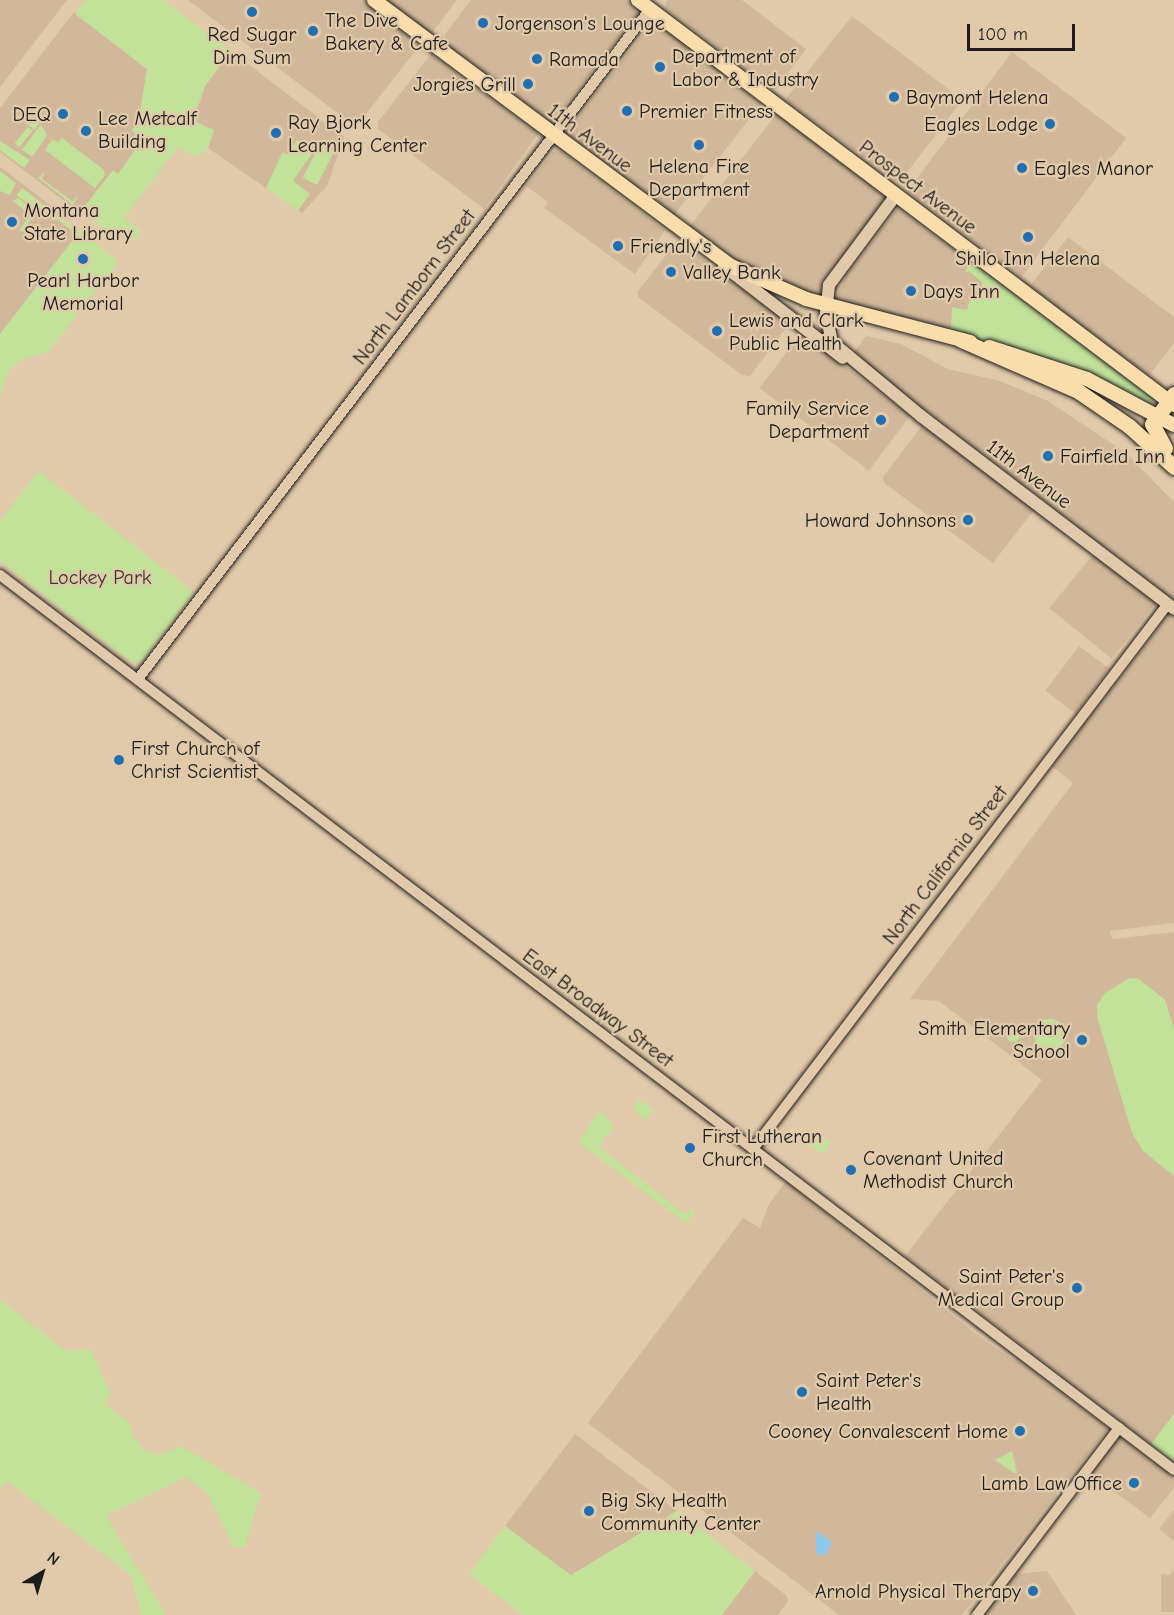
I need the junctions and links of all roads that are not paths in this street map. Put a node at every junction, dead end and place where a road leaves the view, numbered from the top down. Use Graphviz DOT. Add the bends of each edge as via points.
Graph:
graph roads {
  1 [pos="374,0"];
  2 [pos="638,0"];
  3 [pos="650,9"];
  4 [pos="553,135"];
  5 [pos="896,195"];
  6 [pos="705,249"];
  7 [pos="826,305"];
  8 [pos="961,340"];
  9 [pos="867,373"];
  10 [pos="1172,400"];
  11 [pos="1158,415"];
  12 [pos="1174,425"];
  13 [pos="1174,459"];
  14 [pos="1174,467"];
  15 [pos="0,574"];
  16 [pos="1171,607"];
  17 [pos="138,680"];
  18 [pos="753,1149"];
  19 [pos="1119,1428"];
  20 [pos="1174,1470"];
  21 [pos="977,1615"];
  1 -- 4 [label="highway, 11th Avenue"];
  2 -- 3 [label="highway, Prospect Avenue"];
  3 -- 4 [label="street, North Lamborn Street"];
  3 -- 5 [label="highway, Prospect Avenue"];
  4 -- 6 [label="highway, 11th Avenue"];
  4 -- 17 [label="street, North Lamborn Street"];
  5 -- 7 [label="main road" via="830,285"];
  5 -- 10 [label="highway, Prospect Avenue"];
  6 -- 7 [label="highway" via="759,281"];
  6 -- 9 [label="main road, 11th Avenue" via="828,350"];
  7 -- 8 [label="highway"];
  7 -- 9 [label="main road, 11th Avenue" via="826,327 832,342"];
  8 -- 11 [label="highway" via="1072,373"];
  8 -- 14 [label="highway" via="1078,391 1129,426"];
  9 -- 16 [label="main road, 11th Avenue"];
  10 -- 11 [label="highway"];
  11 -- 12 [label="highway"];
  11 -- 13 [label="highway" via="1153,431"];
  15 -- 17 [label="street, East Broadway Street"];
  16 -- 18 [label="street, North California Street"];
  17 -- 18 [label="street, East Broadway Street"];
  18 -- 19 [label="street, East Broadway Street"];
  19 -- 20 [label="street, East Broadway Street"];
  19 -- 21 [label="street"];
}
